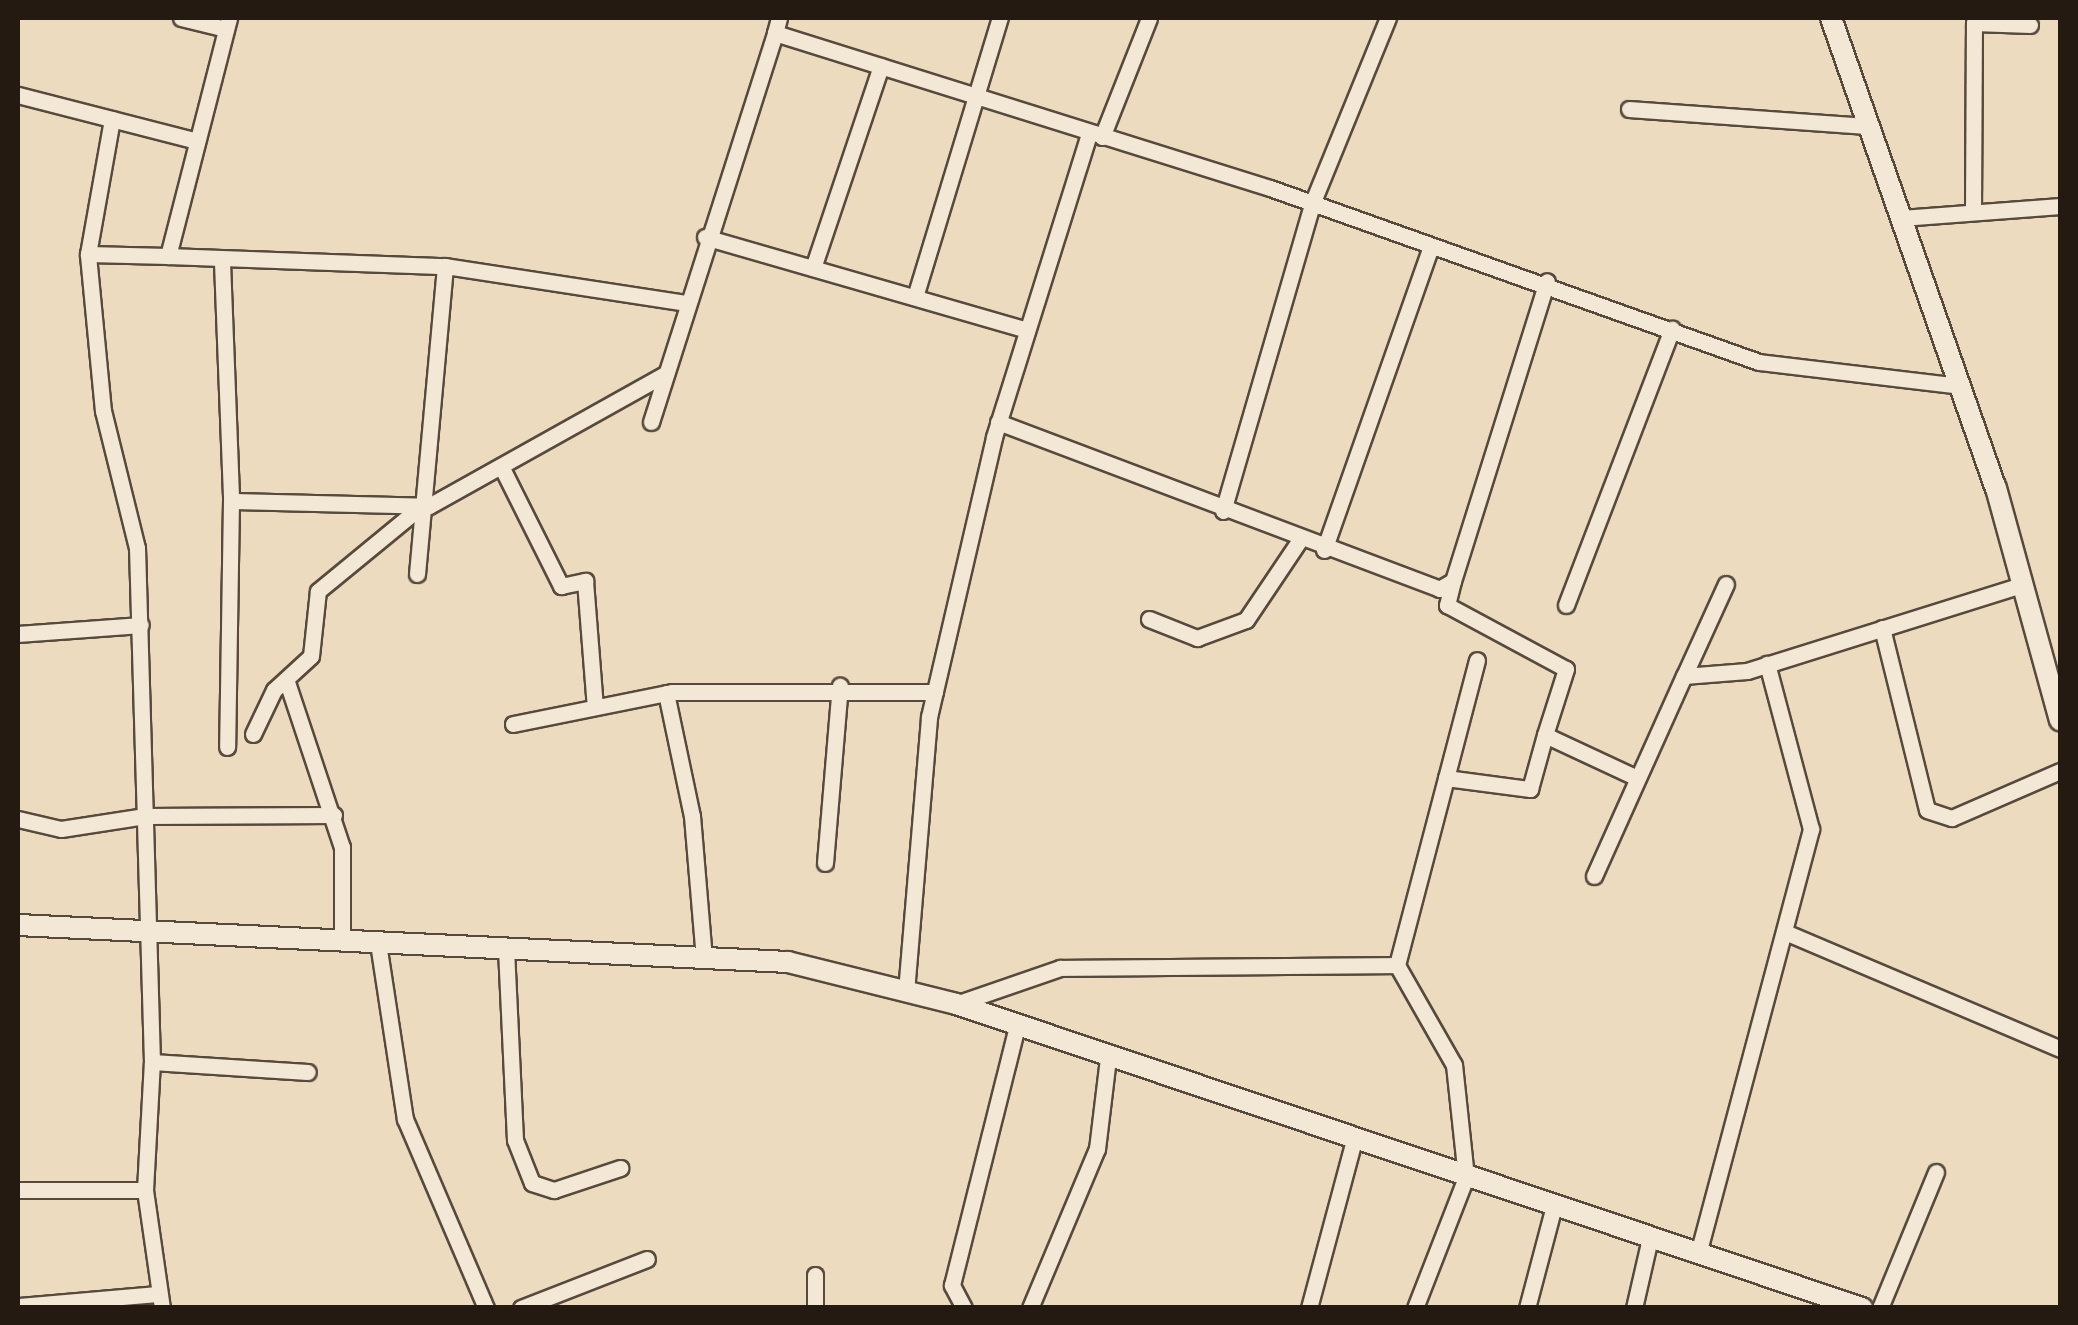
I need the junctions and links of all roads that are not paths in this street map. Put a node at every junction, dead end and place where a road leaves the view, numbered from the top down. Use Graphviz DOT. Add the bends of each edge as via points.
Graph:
graph roads {
  1 [pos="181,18"];
  2 [pos="1000,18"];
  3 [pos="1149,18"];
  4 [pos="1388,18"];
  5 [pos="1830,18"];
  6 [pos="227,23"];
  7 [pos="777,25"];
  8 [pos="2030,25"];
  9 [pos="881,66"];
  10 [pos="18,95"];
  11 [pos="975,96"];
  12 [pos="1629,109"];
  13 [pos="112,119"];
  14 [pos="1869,126"];
  15 [pos="1096,135"];
  16 [pos="197,141"];
  17 [pos="1312,204"];
  18 [pos="2060,206"];
  19 [pos="1973,210"];
  20 [pos="1902,218"];
  21 [pos="705,237"];
  22 [pos="1430,247"];
  23 [pos="88,254"];
  24 [pos="168,256"];
  25 [pos="222,262"];
  26 [pos="445,266"];
  27 [pos="813,268"];
  28 [pos="1547,281"];
  29 [pos="915,298"];
  30 [pos="686,303"];
  31 [pos="1672,329"];
  32 [pos="1027,330"];
  33 [pos="665,374"];
  34 [pos="1960,386"];
  35 [pos="651,422"];
  36 [pos="998,422"];
  37 [pos="503,470"];
  38 [pos="232,501"];
  39 [pos="419,508"];
  40 [pos="1223,511"];
  41 [pos="1299,541"];
  42 [pos="1324,550"];
  43 [pos="417,574"];
  44 [pos="1453,580"];
  45 [pos="1726,584"];
  46 [pos="2022,585"];
  47 [pos="1566,605"];
  48 [pos="1149,619"];
  49 [pos="141,625"];
  50 [pos="1882,628"];
  51 [pos="18,634"];
  52 [pos="1477,660"];
  53 [pos="1767,664"];
  54 [pos="1684,676"];
  55 [pos="288,682"];
  56 [pos="840,686"];
  57 [pos="934,692"];
  58 [pos="666,693"];
  59 [pos="595,707"];
  60 [pos="2060,720"];
  61 [pos="513,724"];
  62 [pos="252,734"];
  63 [pos="1545,735"];
  64 [pos="227,746"];
  65 [pos="2060,772"];
  66 [pos="1633,776"];
  67 [pos="1446,778"];
  68 [pos="334,815"];
  69 [pos="145,816"];
  70 [pos="18,820"];
  71 [pos="825,863"];
  72 [pos="1594,876"];
  73 [pos="18,925"];
  74 [pos="149,932"];
  75 [pos="1786,932"];
  76 [pos="342,942"];
  77 [pos="378,943"];
  78 [pos="506,949"];
  79 [pos="704,958"];
  80 [pos="1397,965"];
  81 [pos="906,992"];
  82 [pos="956,1004"];
  83 [pos="1017,1026"];
  84 [pos="2060,1049"];
  85 [pos="1108,1058"];
  86 [pos="152,1062"];
  87 [pos="308,1072"];
  88 [pos="1354,1140"];
  89 [pos="620,1168"];
  90 [pos="1936,1172"];
  91 [pos="1466,1177"];
  92 [pos="18,1190"];
  93 [pos="146,1190"];
  94 [pos="1554,1206"];
  95 [pos="1650,1238"];
  96 [pos="1698,1254"];
  97 [pos="647,1259"];
  98 [pos="815,1276"];
  99 [pos="160,1301"];
  100 [pos="18,1306"];
  101 [pos="486,1308"];
  102 [pos="521,1308"];
  103 [pos="815,1308"];
  104 [pos="964,1308"];
  105 [pos="1030,1308"];
  106 [pos="1309,1308"];
  107 [pos="1415,1308"];
  108 [pos="1528,1308"];
  109 [pos="1634,1308"];
  110 [pos="1862,1308"];
  111 [pos="1880,1308"];
  1 -- 6 [label="street"];
  2 -- 11 [label="street"];
  3 -- 15 [label="street"];
  4 -- 17 [label="street"];
  5 -- 14 [label="street"];
  6 -- 16 [label="street"];
  7 -- 9 [label="street"];
  7 -- 21 [label="street"];
  8 -- 19 [label="street" via="1974,24"];
  9 -- 11 [label="street"];
  9 -- 27 [label="street"];
  10 -- 13 [label="street"];
  11 -- 15 [label="street"];
  11 -- 29 [label="street"];
  12 -- 14 [label="street"];
  13 -- 16 [label="street"];
  13 -- 23 [label="street"];
  14 -- 20 [label="street"];
  15 -- 17 [label="street"];
  15 -- 32 [label="street"];
  16 -- 24 [label="street"];
  17 -- 22 [label="street"];
  17 -- 40 [label="street"];
  18 -- 19 [label="street"];
  19 -- 20 [label="street"];
  20 -- 34 [label="street"];
  21 -- 27 [label="street"];
  21 -- 30 [label="street"];
  22 -- 28 [label="street"];
  22 -- 42 [label="street"];
  23 -- 24 [label="street"];
  23 -- 49 [label="street" via="103,411 138,548"];
  24 -- 25 [label="street"];
  25 -- 26 [label="street" via="324,256"];
  25 -- 38 [label="street"];
  26 -- 30 [label="street"];
  26 -- 39 [label="street"];
  27 -- 29 [label="street"];
  28 -- 31 [label="street"];
  28 -- 44 [label="street"];
  29 -- 32 [label="street"];
  30 -- 33 [label="street"];
  31 -- 34 [label="street" via="1759,362"];
  31 -- 47 [label="street"];
  32 -- 36 [label="street"];
  33 -- 35 [label="street"];
  33 -- 37 [label="street"];
  34 -- 46 [label="street"];
  36 -- 40 [label="street"];
  36 -- 57 [label="street"];
  37 -- 39 [label="street"];
  37 -- 59 [label="street" via="562,586 585,581"];
  38 -- 39 [label="street" via="365,499"];
  38 -- 64 [label="street"];
  39 -- 43 [label="street"];
  39 -- 55 [label="street" via="318,591 311,656"];
  40 -- 41 [label="street"];
  41 -- 42 [label="street"];
  41 -- 48 [label="street" via="1246,620 1198,638"];
  42 -- 44 [label="street" via="1417,588"];
  44 -- 63 [label="street" via="1447,605 1566,669"];
  45 -- 54 [label="street"];
  46 -- 50 [label="street"];
  46 -- 60 [label="street"];
  49 -- 51 [label="street"];
  49 -- 69 [label="street"];
  50 -- 53 [label="street"];
  50 -- 65 [label="street" via="1927,810 1952,818"];
  52 -- 67 [label="street"];
  53 -- 54 [label="street"];
  53 -- 75 [label="street" via="1810,829"];
  54 -- 66 [label="street"];
  55 -- 62 [label="street"];
  55 -- 68 [label="street"];
  56 -- 57 [label="street"];
  56 -- 58 [label="street"];
  56 -- 71 [label="street"];
  57 -- 81 [label="street"];
  58 -- 59 [label="street"];
  58 -- 79 [label="street" via="692,816"];
  59 -- 61 [label="street"];
  63 -- 66 [label="street"];
  63 -- 67 [label="street" via="1530,790"];
  66 -- 72 [label="street"];
  67 -- 80 [label="street"];
  68 -- 69 [label="street"];
  68 -- 76 [label="street"];
  69 -- 70 [label="street" via="62,828"];
  69 -- 74 [label="street"];
  73 -- 74 [label="street"];
  74 -- 76 [label="street"];
  74 -- 86 [label="street"];
  75 -- 84 [label="street"];
  75 -- 96 [label="street"];
  76 -- 77 [label="street"];
  77 -- 78 [label="street"];
  77 -- 101 [label="street" via="406,1119"];
  78 -- 79 [label="street"];
  78 -- 89 [label="street" via="516,1140 532,1183 554,1190"];
  79 -- 81 [label="street" via="788,962"];
  80 -- 82 [label="street" via="1060,968"];
  80 -- 91 [label="street" via="1454,1065"];
  81 -- 82 [label="street"];
  82 -- 83 [label="street"];
  83 -- 85 [label="street"];
  83 -- 104 [label="street" via="952,1285"];
  85 -- 88 [label="street"];
  85 -- 105 [label="street" via="1097,1149"];
  86 -- 87 [label="street"];
  86 -- 93 [label="street"];
  88 -- 91 [label="street"];
  88 -- 106 [label="street"];
  90 -- 111 [label="street"];
  91 -- 94 [label="street"];
  91 -- 107 [label="street"];
  92 -- 93 [label="street"];
  93 -- 99 [label="street"];
  94 -- 95 [label="street"];
  94 -- 108 [label="street"];
  95 -- 96 [label="street"];
  95 -- 109 [label="street"];
  96 -- 110 [label="street"];
  97 -- 102 [label="street"];
  98 -- 103 [label="street"];
  99 -- 100 [label="street"];
}
